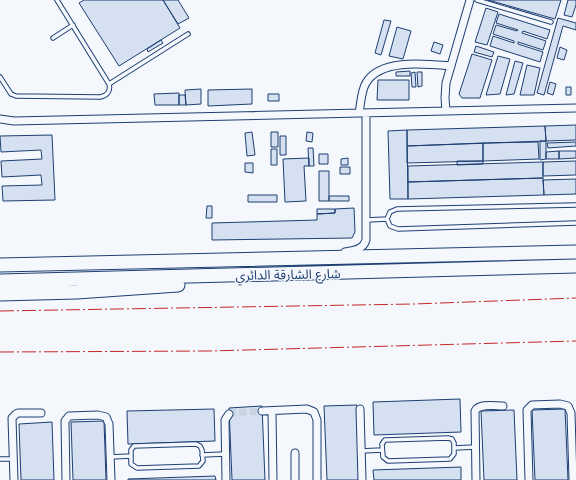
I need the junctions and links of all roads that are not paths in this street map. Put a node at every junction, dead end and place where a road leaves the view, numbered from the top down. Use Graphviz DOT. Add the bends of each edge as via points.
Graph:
graph roads {
  1 [pos="57,0"];
  2 [pos="470,0"];
  3 [pos="477,0"];
  4 [pos="551,22"];
  5 [pos="73,25"];
  6 [pos="188,34"];
  7 [pos="53,38"];
  8 [pos="451,66"];
  9 [pos="0,78"];
  10 [pos="109,84"];
  11 [pos="576,108"];
  12 [pos="446,111"];
  13 [pos="362,113"];
  14 [pos="0,119"];
  15 [pos="14,121"];
  16 [pos="0,123"];
  17 [pos="576,205"];
  18 [pos="387,219"];
  19 [pos="366,220"];
  20 [pos="576,223"];
  21 [pos="576,252"];
  22 [pos="336,258"];
  23 [pos="0,265"];
  24 [pos="576,266"];
  25 [pos="255,275"];
  26 [pos="0,281"];
  27 [pos="0,294"];
  28 [pos="503,406"];
  29 [pos="360,409"];
  30 [pos="262,411"];
  31 [pos="272,411"];
  32 [pos="41,413"];
  33 [pos="229,414"];
  34 [pos="574,446"];
  35 [pos="454,448"];
  36 [pos="476,448"];
  37 [pos="361,450"];
  38 [pos="382,450"];
  39 [pos="295,453"];
  40 [pos="226,454"];
  41 [pos="202,455"];
  42 [pos="131,456"];
  43 [pos="110,457"];
  44 [pos="0,459"];
  45 [pos="13,459"];
  46 [pos="295,479"];
  47 [pos="14,480"];
  48 [pos="66,480"];
  49 [pos="110,480"];
  50 [pos="226,480"];
  51 [pos="273,480"];
  52 [pos="317,480"];
  53 [pos="362,480"];
  54 [pos="476,480"];
  55 [pos="529,480"];
  56 [pos="573,480"];
  1 -- 5 [label="lane"];
  2 -- 8 [label="street"];
  3 -- 4 [label="lane"];
  5 -- 7 [label="lane"];
  5 -- 10 [label="lane"];
  6 -- 10 [label="lane"];
  8 -- 12 [label="street" via="445,90"];
  8 -- 13 [label="street" via="410,64 381,69 370,77 363,88"];
  9 -- 10 [label="lane" via="10,94 16,96 100,98 108,93"];
  11 -- 12 [label="street"];
  12 -- 13 [label="street"];
  13 -- 15 [label="street"];
  13 -- 19 [label="street"];
  14 -- 15 [label="street"];
  15 -- 16 [label="street"];
  17 -- 18 [label="lane" via="397,209 390,212"];
  18 -- 19 [label="lane"];
  18 -- 20 [label="lane" via="390,226 398,229"];
  19 -- 22 [label="street" via="364,246 342,253"];
  21 -- 22 [label="highway, شارع الشارقة الدائري"];
  22 -- 23 [label="highway, شارع الشارقة الدائري"];
  24 -- 25 [label="highway, شارع الشارقة الدائري"];
  25 -- 26 [label="highway, شارع الشارقة الدائري"];
  25 -- 27 [label="highway" via="145,287"];
  28 -- 36 [label="street" via="481,406 476,409"];
  29 -- 37 [label="street"];
  30 -- 31 [label="street"];
  31 -- 51 [label="street"];
  31 -- 52 [label="street" via="311,410 316,416"];
  32 -- 45 [label="street" via="18,413 13,416"];
  33 -- 40 [label="street" via="225,420"];
  34 -- 55 [label="street" via="568,406 535,404 529,407"];
  34 -- 56 [label="street"];
  35 -- 36 [label="lane"];
  35 -- 38 [label="lane" via="453,441 448,438 387,439 383,442"];
  35 -- 38 [label="lane" via="450,459 388,461 383,457"];
  36 -- 54 [label="street"];
  37 -- 38 [label="lane"];
  37 -- 53 [label="street"];
  39 -- 46 [label="street"];
  40 -- 41 [label="lane"];
  40 -- 50 [label="street"];
  41 -- 42 [label="lane" via="202,448 196,444 136,446 131,449"];
  41 -- 42 [label="lane" via="203,461 199,466 137,468 131,464"];
  42 -- 43 [label="lane"];
  43 -- 48 [label="street" via="109,424 106,417 70,416 65,421"];
  43 -- 49 [label="street"];
  44 -- 45 [label="lane"];
  45 -- 47 [label="street"];
}
